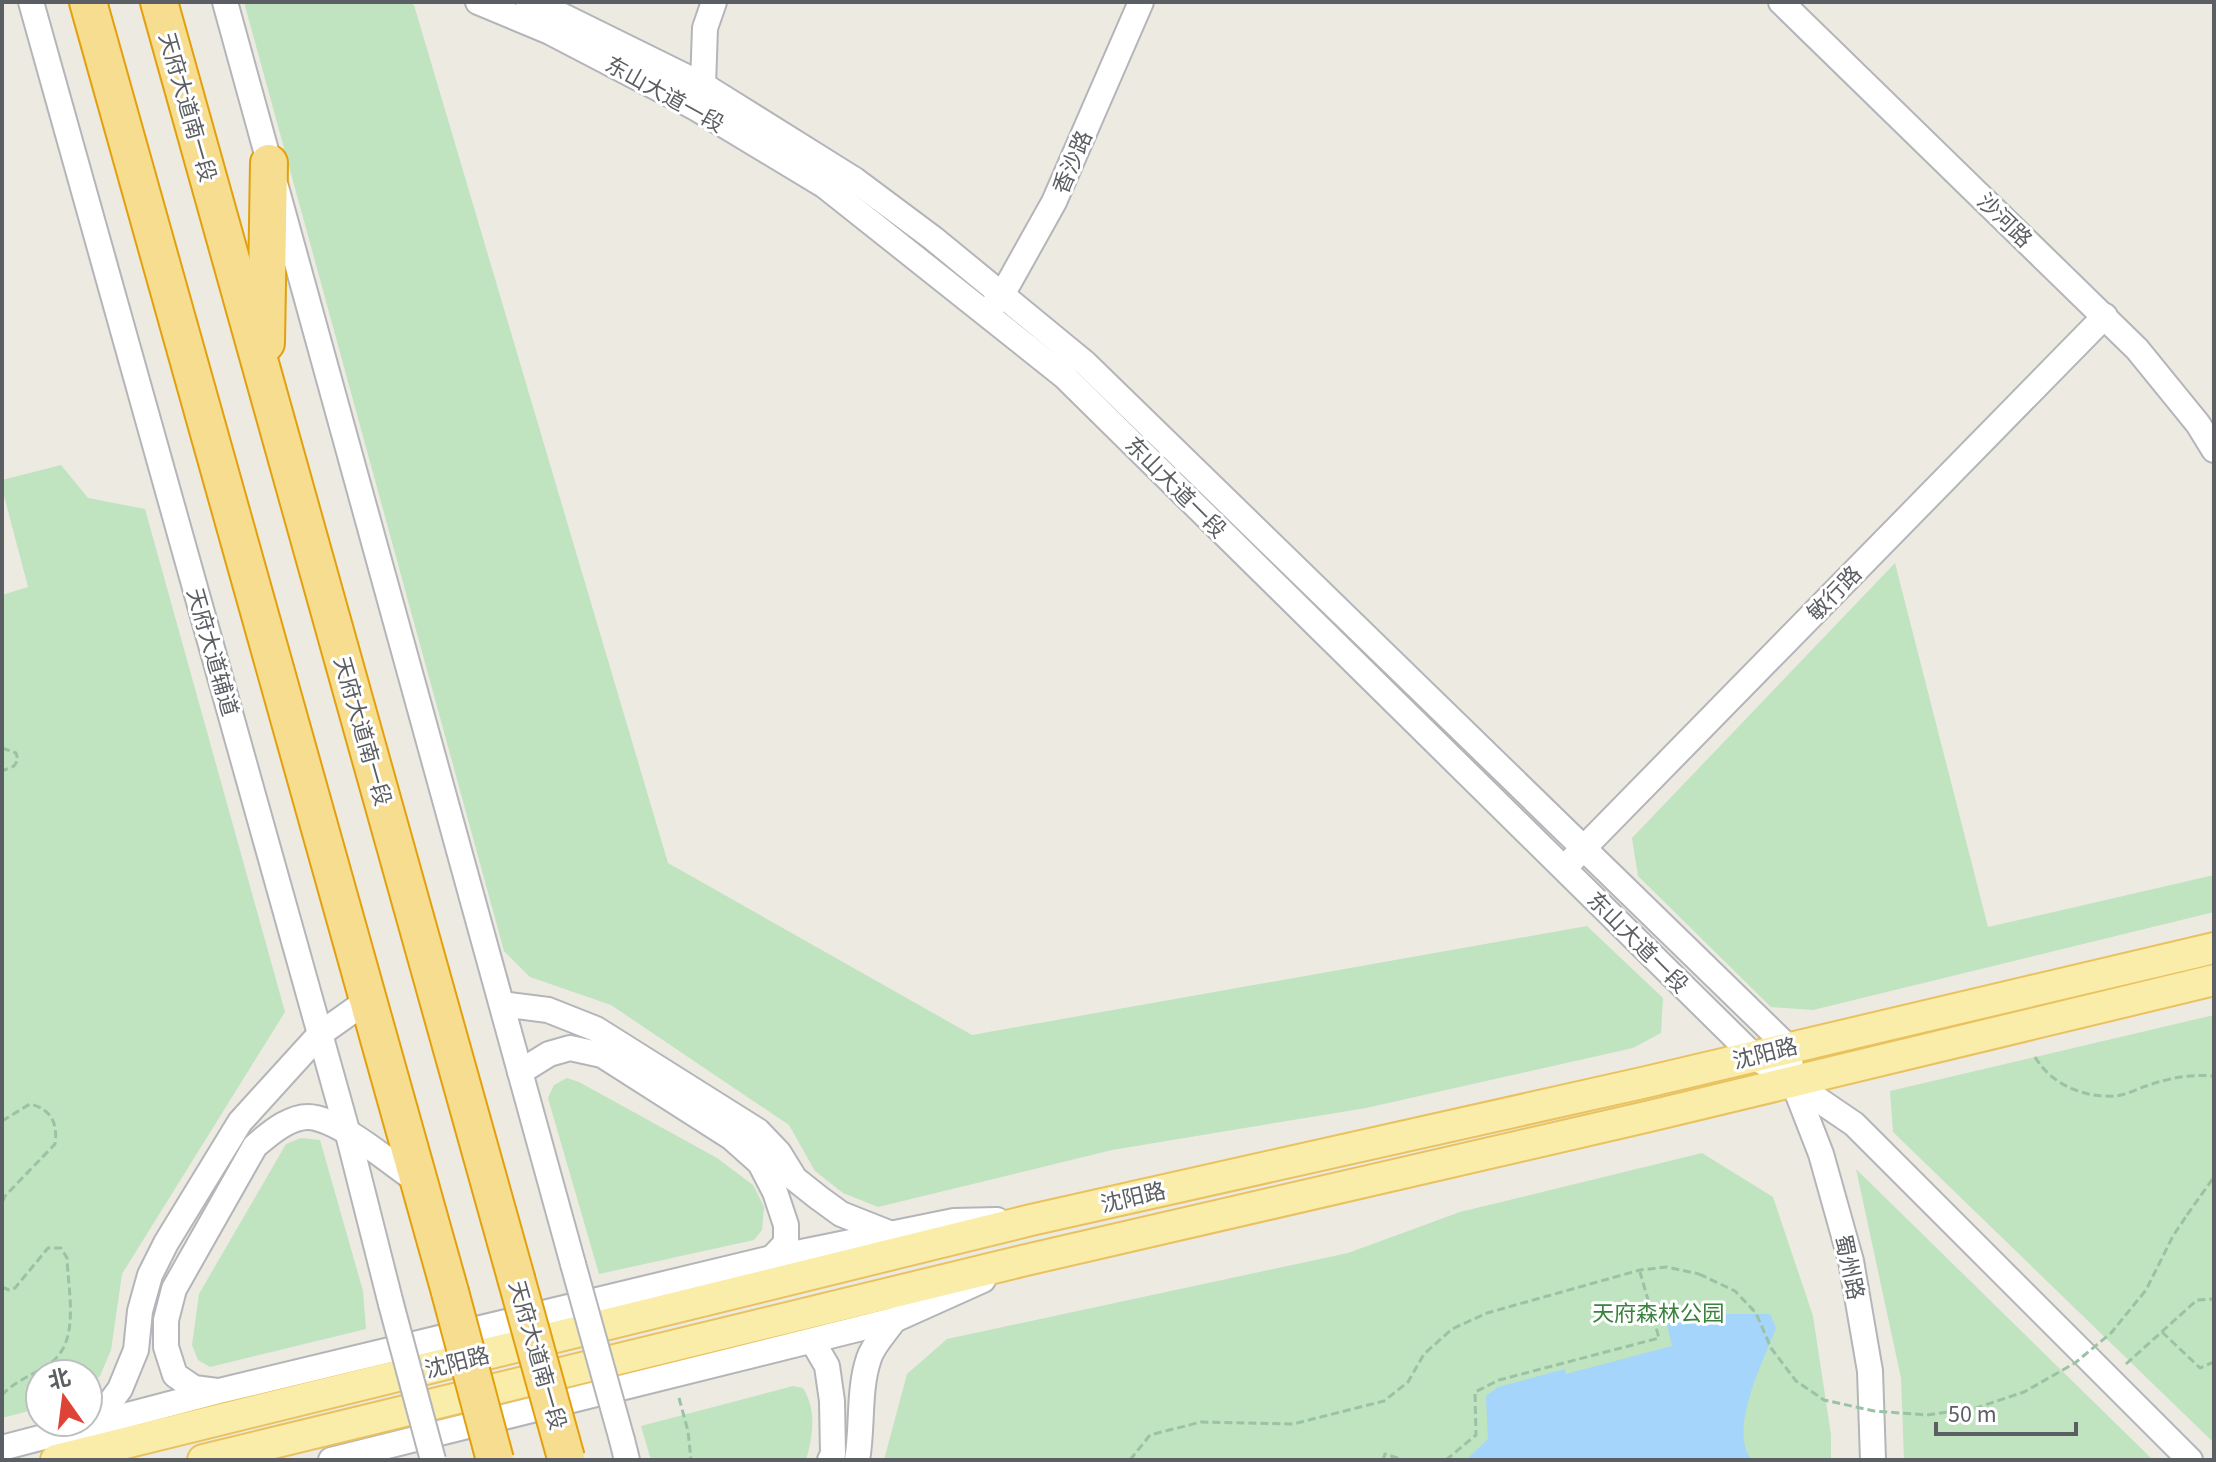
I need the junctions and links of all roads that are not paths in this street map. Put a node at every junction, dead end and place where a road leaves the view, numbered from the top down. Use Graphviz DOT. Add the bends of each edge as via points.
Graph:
graph roads {
  1 [pos="31,2"];
  2 [pos="88,2"];
  3 [pos="225,2"];
  4 [pos="478,2"];
  5 [pos="528,2"];
  6 [pos="714,2"];
  7 [pos="1141,2"];
  8 [pos="1781,2"];
  9 [pos="161,9"];
  10 [pos="703,85"];
  11 [pos="269,163"];
  12 [pos="1002,295"];
  13 [pos="985,313"];
  14 [pos="2105,316"];
  15 [pos="265,381"];
  16 [pos="2214,450"];
  17 [pos="1583,848"];
  18 [pos="1564,868"];
  19 [pos="2214,948"];
  20 [pos="2214,980"];
  21 [pos="368,1000"];
  22 [pos="502,1004"];
  23 [pos="320,1034"];
  24 [pos="1788,1047"];
  25 [pos="1754,1056"];
  26 [pos="520,1072"];
  27 [pos="1793,1082"];
  28 [pos="348,1134"];
  29 [pos="418,1182"];
  30 [pos="1031,1220"];
  31 [pos="889,1233"];
  32 [pos="772,1258"];
  33 [pos="1026,1260"];
  34 [pos="894,1320"];
  35 [pos="813,1342"];
  36 [pos="219,1391"];
  37 [pos="104,1411"];
  38 [pos="104,1421"];
  39 [pos="39,1438"];
  40 [pos="2,1448"];
  41 [pos="624,1450"];
  42 [pos="567,1459"];
  43 [pos="56,1460"];
  44 [pos="203,1460"];
  45 [pos="331,1460"];
  46 [pos="433,1460"];
  47 [pos="495,1460"];
  48 [pos="830,1460"];
  49 [pos="857,1460"];
  50 [pos="1873,1460"];
  51 [pos="2190,1460"];
  1 -- 23 [label="street, 天府大道辅道"];
  2 -- 21 [label="highway"];
  3 -- 11 [label="street"];
  4 -- 13 [label="street, 东山大道一段" via="550,32 694,107 825,186"];
  5 -- 10 [label="street, 东山大道一段"];
  6 -- 10 [label="street" via="705,28"];
  7 -- 12 [label="street, 香沙路" via="1054,202"];
  8 -- 14 [label="street, 沙河路"];
  9 -- 15 [label="highway, 天府大道南一段"];
  10 -- 12 [label="street, 东山大道一段" via="855,180"];
  11 -- 15 [label="highway"];
  11 -- 22 [label="street"];
  12 -- 13 [label="street, 香沙路"];
  12 -- 17 [label="street, 东山大道一段" via="1085,363"];
  13 -- 18 [label="street, 东山大道一段" via="1064,376"];
  14 -- 16 [label="street, 沙河路" via="2137,349"];
  14 -- 17 [label="street, 敏行路"];
  15 -- 42 [label="highway, 天府大道南一段, bridge"];
  17 -- 18 [label="street, 敏行路"];
  17 -- 24 [label="street, 东山大道一段"];
  18 -- 25 [label="street, 东山大道一段"];
  19 -- 24 [label="main road, 沈阳路"];
  20 -- 27 [label="main road, 沈阳路"];
  21 -- 23 [label="street"];
  21 -- 29 [label="highway"];
  22 -- 26 [label="street"];
  22 -- 31 [label="street" via="548,1010 596,1029 758,1131 795,1179 841,1214"];
  23 -- 28 [label="street, 天府大道辅道"];
  23 -- 37 [label="street" via="240,1122 166,1243 143,1299 136,1350 120,1389"];
  24 -- 25 [label="main road, 沈阳路"];
  24 -- 27 [label="street"];
  25 -- 27 [label="street, 东山大道一段"];
  25 -- 30 [label="main road, 沈阳路"];
  26 -- 32 [label="street" via="570,1048 602,1055 732,1138 760,1163 775,1192 786,1243"];
  26 -- 41 [label="street, bridge"];
  27 -- 33 [label="main road, 沈阳路"];
  27 -- 50 [label="street, 蜀州路" via="1821,1154 1851,1261 1870,1371"];
  27 -- 51 [label="street, 东山大道一段" via="1854,1124"];
  28 -- 29 [label="street"];
  28 -- 36 [label="street" via="314,1117 271,1131 255,1146 174,1289 166,1347 175,1375 194,1388"];
  28 -- 46 [label="street, 天府大道辅道, bridge"];
  29 -- 47 [label="highway, bridge"];
  30 -- 31 [label="street" via="954,1221"];
  30 -- 43 [label="main road, 沈阳路"];
  31 -- 32 [label="street"];
  32 -- 36 [label="street"];
  33 -- 34 [label="street"];
  33 -- 44 [label="main road, 沈阳路"];
  34 -- 35 [label="street"];
  34 -- 49 [label="street" via="869,1356"];
  35 -- 45 [label="street"];
  35 -- 48 [label="street" via="827,1366"];
  36 -- 38 [label="street"];
  39 -- 40 [label="street"];
}
